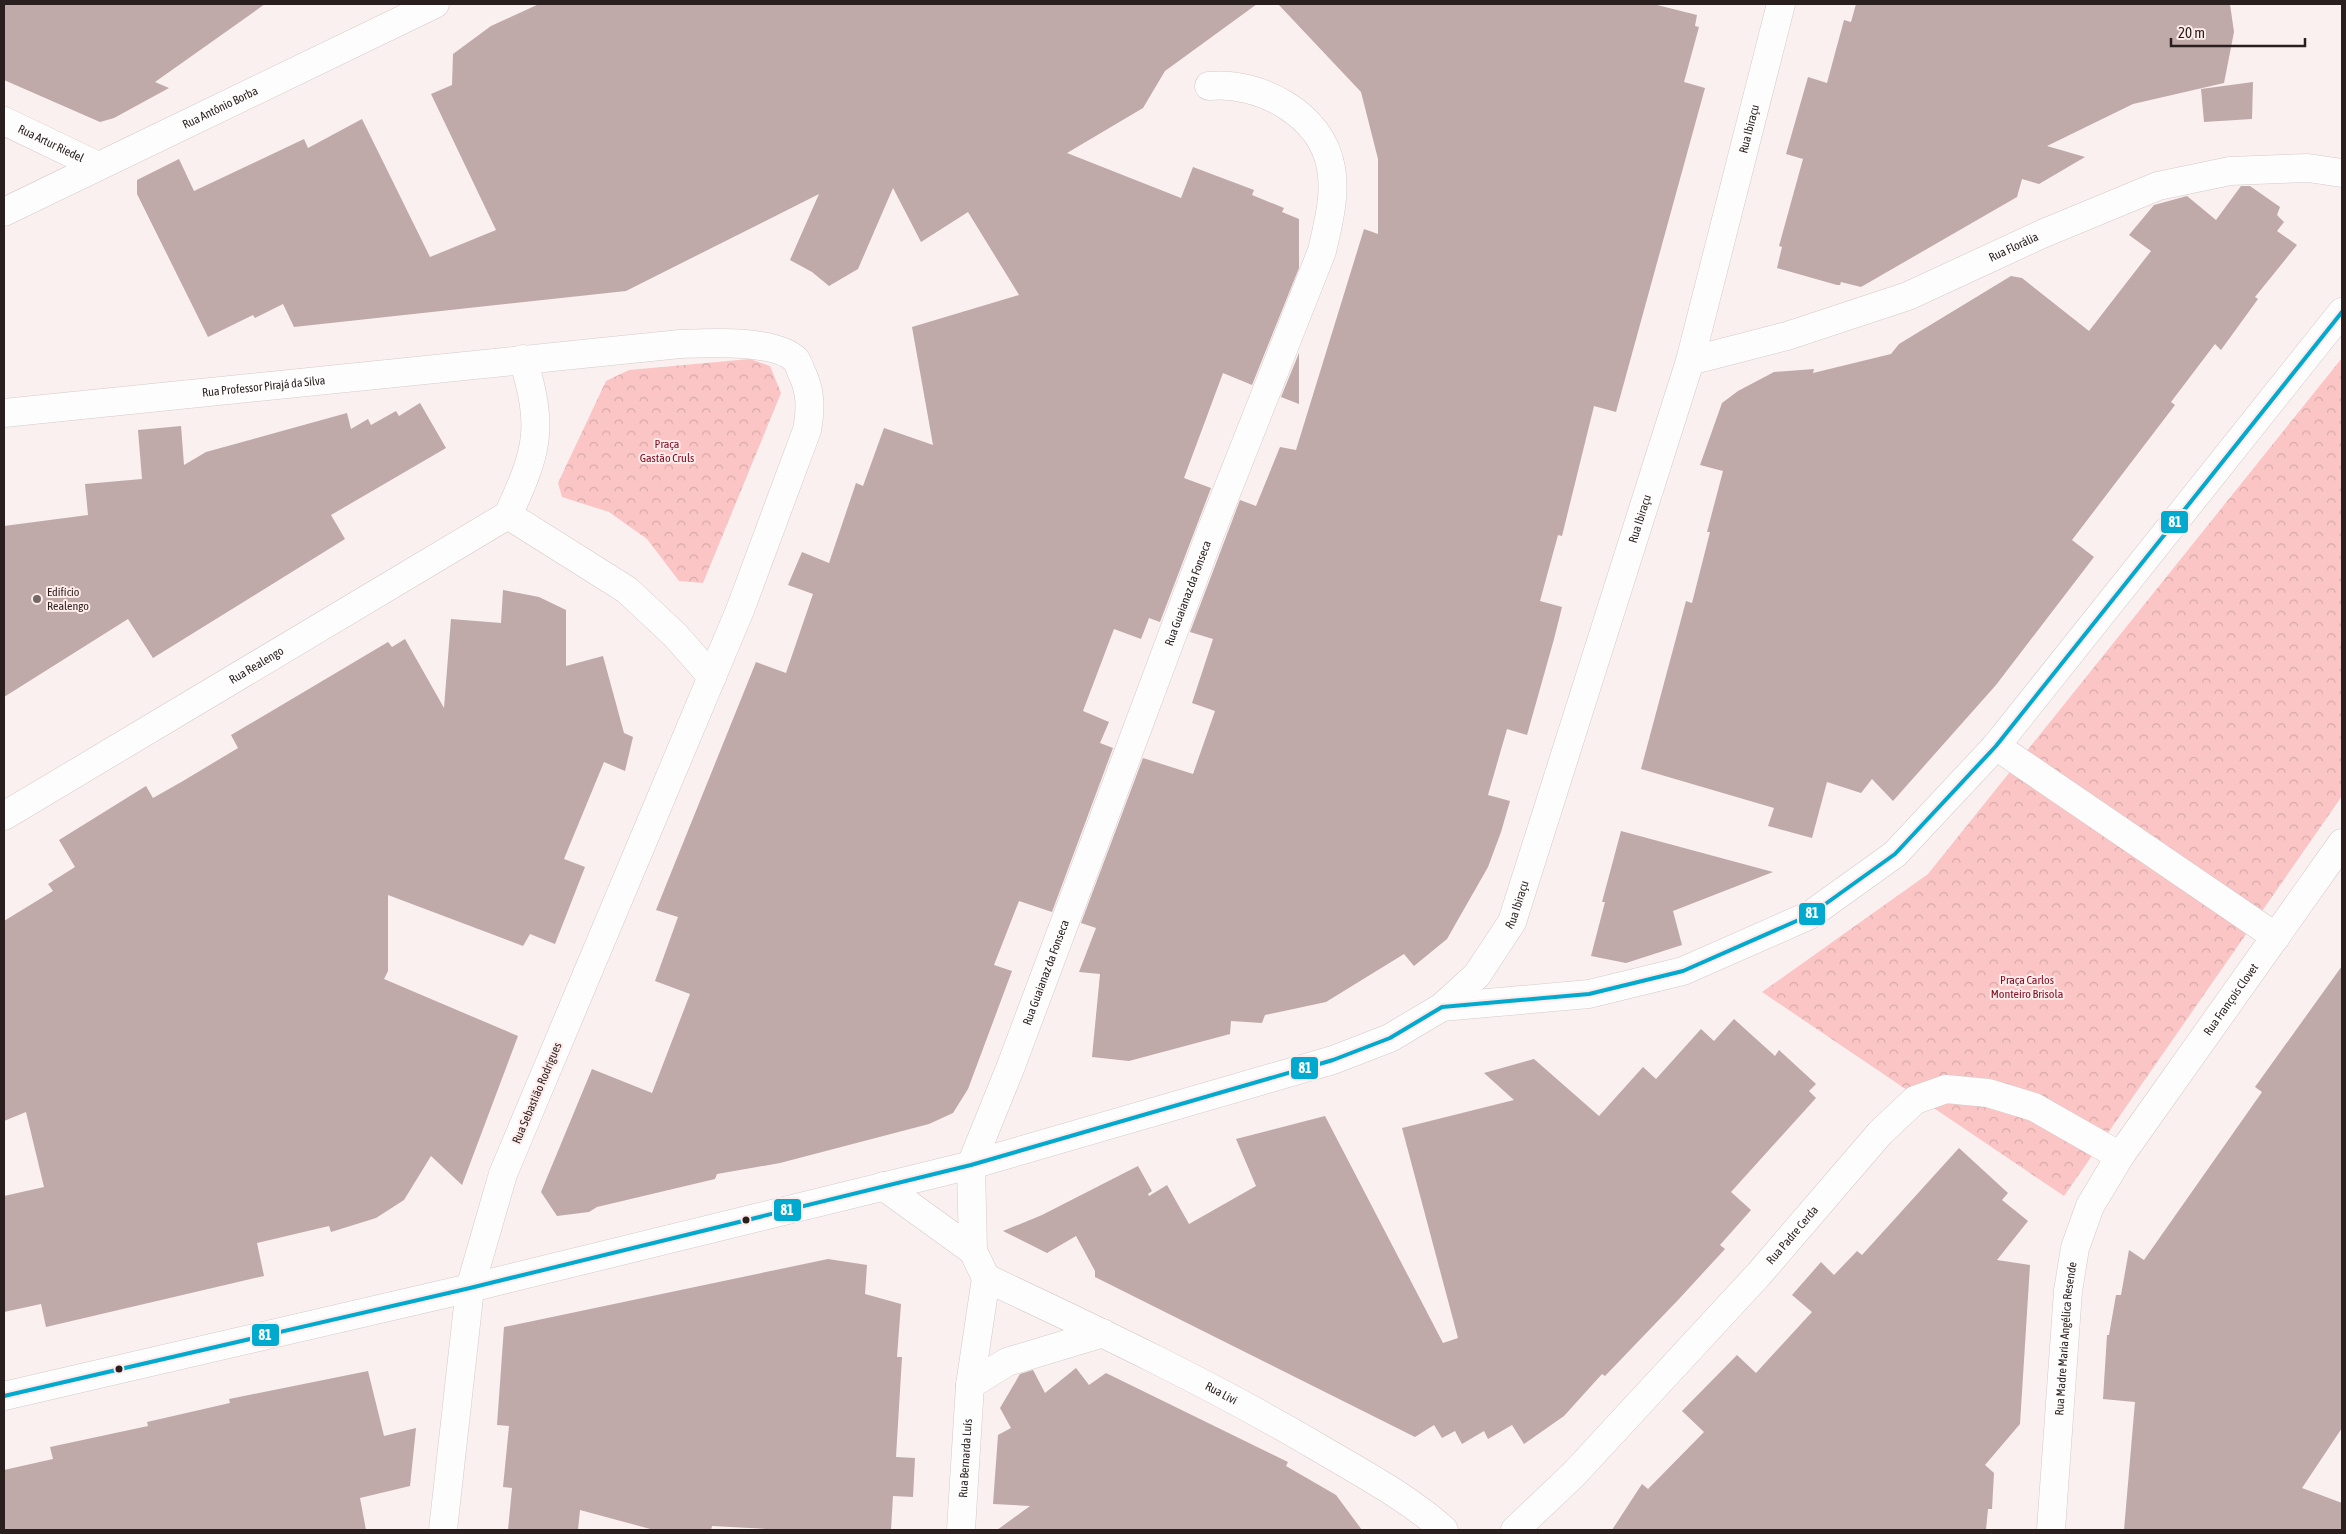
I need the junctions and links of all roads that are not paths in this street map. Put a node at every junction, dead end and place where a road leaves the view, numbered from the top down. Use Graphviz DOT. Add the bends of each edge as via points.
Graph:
graph roads {
  1 [pos="435,4"];
  2 [pos="1781,4"];
  3 [pos="1209,86"];
  4 [pos="4,121"];
  5 [pos="98,166"];
  6 [pos="2342,174"];
  7 [pos="4,212"];
  8 [pos="2342,312"];
  9 [pos="523,359"];
  10 [pos="1690,361"];
  11 [pos="4,412"];
  12 [pos="508,515"];
  13 [pos="712,677"];
  14 [pos="1996,746"];
  15 [pos="4,816"];
  16 [pos="2342,843"];
  17 [pos="2276,937"];
  18 [pos="1442,1007"];
  19 [pos="2120,1156"];
  20 [pos="971,1165"];
  21 [pos="883,1186"];
  22 [pos="972,1251"];
  23 [pos="986,1278"];
  24 [pos="470,1288"];
  25 [pos="1103,1333"];
  26 [pos="970,1384"];
  27 [pos="4,1396"];
  28 [pos="443,1530"];
  29 [pos="961,1530"];
  30 [pos="1444,1530"];
  31 [pos="1515,1530"];
  32 [pos="2051,1530"];
  1 -- 5 [label="street, Rua Antônio Borba"];
  2 -- 10 [label="street, Rua Ibiraçu"];
  3 -- 20 [label="street, Rua Guaianaz da Fonseca" via="1223,84 1249,89 1281,102 1301,115 1317,134 1331,167 1332,203 1322,251 1212,529"];
  4 -- 5 [label="street, Rua Artur Riedel"];
  5 -- 7 [label="street, Rua Antônio Borba"];
  6 -- 10 [label="street, Rua Florália" via="2308,168 2230,171 2158,186 2042,234 1908,296 1787,336"];
  8 -- 14 [label="street"];
  9 -- 11 [label="street, Rua Professor Pirajá da Silva"];
  9 -- 12 [label="street" via="536,411 535,448"];
  9 -- 13 [label="street" via="720,343 755,345 777,350 796,360 811,399 807,430"];
  10 -- 18 [label="street, Rua Ibiraçu" via="1512,922 1477,975"];
  12 -- 13 [label="street" via="627,590"];
  12 -- 15 [label="street, Rua Realengo"];
  13 -- 24 [label="street, Rua Sebastião Rodrigues" via="503,1174"];
  14 -- 17 [label="street"];
  14 -- 18 [label="street" via="1895,854 1810,915 1683,971 1589,994"];
  16 -- 17 [label="street, Rua François Clovet"];
  17 -- 19 [label="street, Rua François Clovet"];
  18 -- 20 [label="street" via="1390,1038 1333,1060"];
  19 -- 31 [label="street, Rua Padre Cerda" via="2034,1107 1988,1093 1946,1089 1915,1100 1880,1133 1759,1274 1574,1474"];
  19 -- 32 [label="street, Rua Madre Maria Angélica Resende" via="2090,1206 2075,1248 2068,1291"];
  20 -- 21 [label="street"];
  20 -- 22 [label="street"];
  21 -- 22 [label="street"];
  21 -- 24 [label="street"];
  22 -- 23 [label="street"];
  23 -- 25 [label="street, Rua Livi"];
  23 -- 26 [label="street, Rua Bernarda Luís"];
  24 -- 27 [label="street"];
  24 -- 28 [label="street, Rua Sebastião Rodrigues"];
  25 -- 26 [label="street" via="1008,1362"];
  25 -- 30 [label="street, Rua Livi" via="1266,1416 1412,1503"];
  26 -- 29 [label="street, Rua Bernarda Luís"];
}
